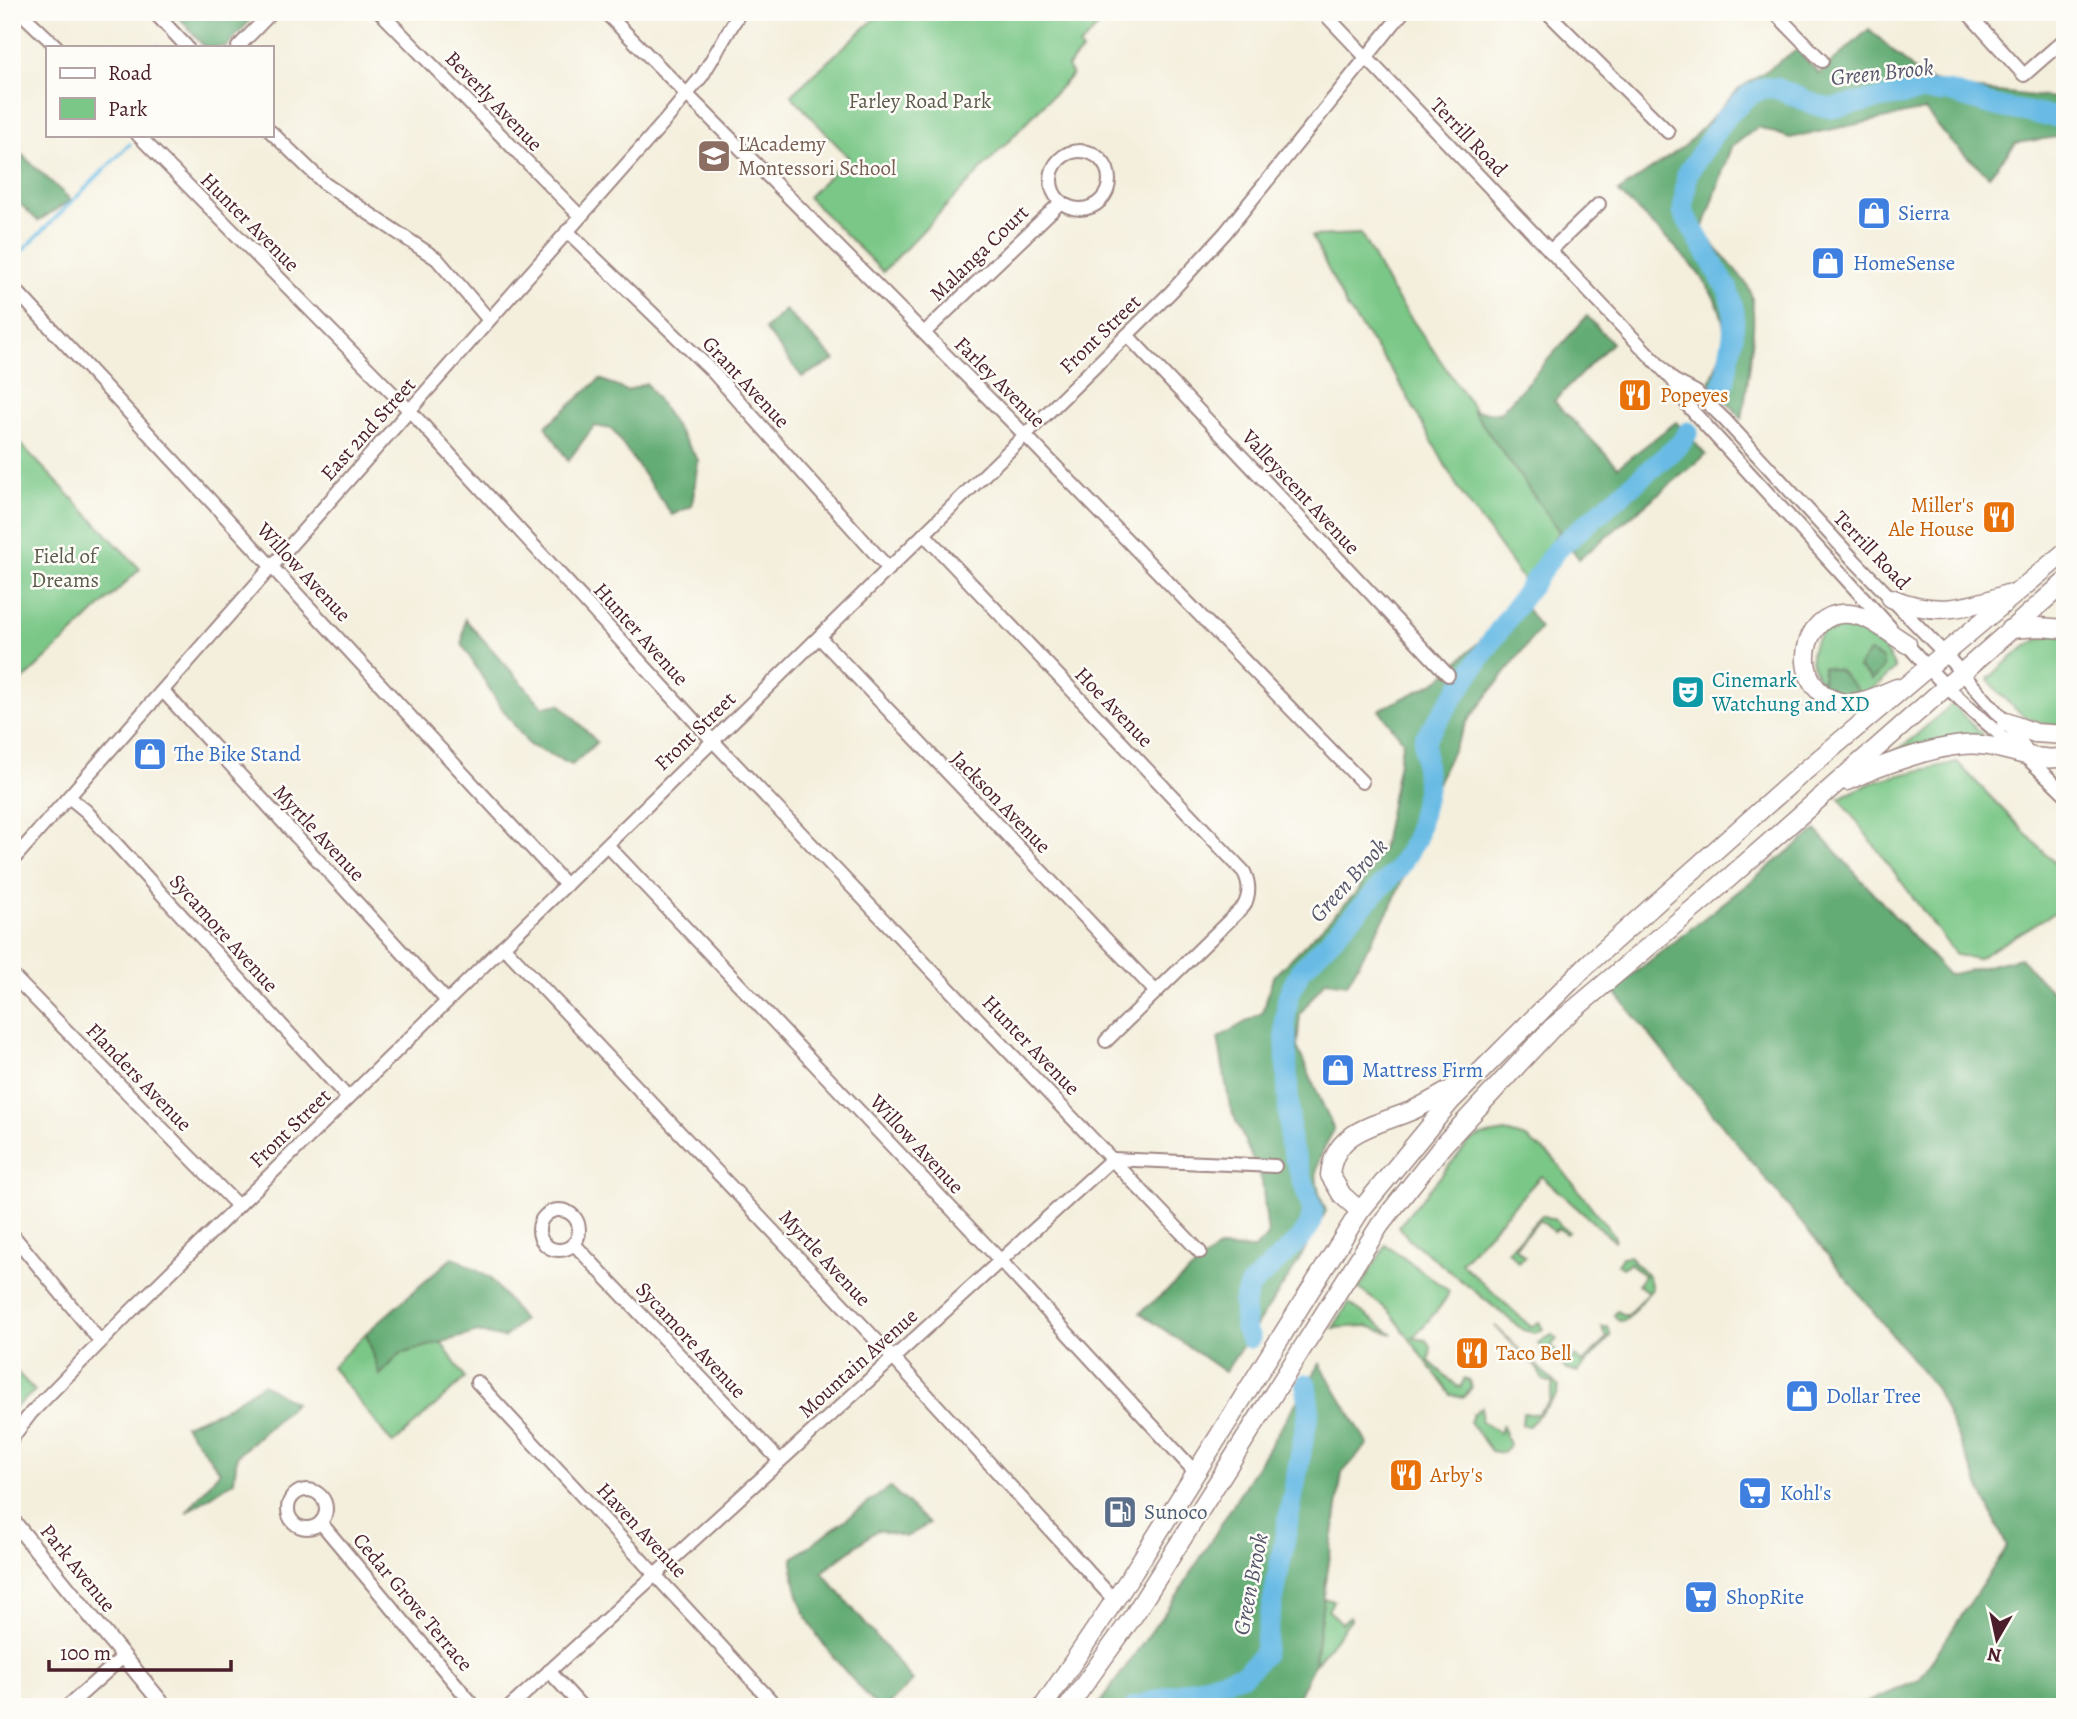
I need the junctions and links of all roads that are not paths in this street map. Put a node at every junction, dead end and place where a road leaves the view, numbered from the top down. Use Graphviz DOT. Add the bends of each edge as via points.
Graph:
graph roads {
  1 [pos="20,12"];
  2 [pos="154,12"];
  3 [pos="272,12"];
  4 [pos="380,12"];
  5 [pos="605,12"];
  6 [pos="740,12"];
  7 [pos="1323,12"];
  8 [pos="1403,12"];
  9 [pos="1546,12"];
  10 [pos="1774,12"];
  11 [pos="1967,12"];
  12 [pos="2065,39"];
  13 [pos="56,46"];
  14 [pos="186,46"];
  15 [pos="239,46"];
  16 [pos="1366,58"];
  17 [pos="1822,61"];
  18 [pos="687,94"];
  19 [pos="1668,132"];
  20 [pos="273,134"];
  21 [pos="145,137"];
  22 [pos="1061,202"];
  23 [pos="1599,204"];
  24 [pos="580,216"];
  25 [pos="568,231"];
  26 [pos="1550,251"];
  27 [pos="12,286"];
  28 [pos="489,320"];
  29 [pos="924,333"];
  30 [pos="1126,335"];
  31 [pos="1673,380"];
  32 [pos="410,411"];
  33 [pos="1025,435"];
  34 [pos="923,534"];
  35 [pos="2065,552"];
  36 [pos="272,566"];
  37 [pos="889,569"];
  38 [pos="2065,582"];
  39 [pos="2020,589"];
  40 [pos="1891,598"];
  41 [pos="2011,629"];
  42 [pos="2065,629"];
  43 [pos="819,637"];
  44 [pos="1907,645"];
  45 [pos="1944,653"];
  46 [pos="1927,668"];
  47 [pos="1961,672"];
  48 [pos="1448,676"];
  49 [pos="1907,684"];
  50 [pos="1945,685"];
  51 [pos="163,691"];
  52 [pos="2006,722"];
  53 [pos="2065,735"];
  54 [pos="713,741"];
  55 [pos="2065,757"];
  56 [pos="2031,759"];
  57 [pos="1362,782"];
  58 [pos="1828,790"];
  59 [pos="2065,794"];
  60 [pos="69,797"];
  61 [pos="607,845"];
  62 [pos="12,861"];
  63 [pos="566,885"];
  64 [pos="503,946"];
  65 [pos="12,975"];
  66 [pos="1156,992"];
  67 [pos="447,1001"];
  68 [pos="1106,1041"];
  69 [pos="1475,1077"];
  70 [pos="348,1098"];
  71 [pos="1112,1159"];
  72 [pos="1275,1166"];
  73 [pos="238,1206"];
  74 [pos="1360,1211"];
  75 [pos="12,1234"];
  76 [pos="574,1244"];
  77 [pos="1200,1252"];
  78 [pos="1000,1260"];
  79 [pos="100,1341"];
  80 [pos="893,1358"];
  81 [pos="477,1382"];
  82 [pos="31,1413"];
  83 [pos="12,1424"];
  84 [pos="12,1438"];
  85 [pos="780,1461"];
  86 [pos="1196,1473"];
  87 [pos="12,1520"];
  88 [pos="321,1523"];
  89 [pos="656,1573"];
  90 [pos="1115,1601"];
  91 [pos="124,1656"];
  92 [pos="549,1671"];
  93 [pos="67,1707"];
  94 [pos="165,1707"];
  95 [pos="475,1707"];
  96 [pos="510,1707"];
  97 [pos="582,1707"];
  98 [pos="777,1707"];
  99 [pos="1043,1707"];
  100 [pos="1068,1707"];
  1 -- 13 [label="street"];
  2 -- 14 [label="street"];
  3 -- 15 [label="street"];
  4 -- 24 [label="street, Beverly Avenue"];
  5 -- 18 [label="street, Farley Avenue"];
  6 -- 18 [label="street, East 2nd Street" via="723,45"];
  7 -- 16 [label="street, Terrill Road"];
  8 -- 16 [label="street, Front Street"];
  9 -- 19 [label="street"];
  10 -- 17 [label="street"];
  11 -- 12 [label="street" via="2024,75"];
  16 -- 26 [label="street, Terrill Road"];
  16 -- 30 [label="street, Front Street" via="1213,247"];
  18 -- 24 [label="street, East 2nd Street"];
  18 -- 29 [label="street, Farley Avenue"];
  20 -- 28 [label="street" via="324,184 437,259"];
  21 -- 32 [label="street, Hunter Avenue"];
  22 -- 22 [label="street, Malanga Court" via="1085,209 1104,196 1109,179 1103,162 1079,151 1062,158 1051,185"];
  22 -- 29 [label="street, Malanga Court"];
  23 -- 26 [label="street"];
  24 -- 25 [label="street, East 2nd Street"];
  25 -- 28 [label="street, East 2nd Street"];
  25 -- 37 [label="street, Grant Avenue" via="712,371"];
  26 -- 31 [label="street, Terrill Road"];
  27 -- 36 [label="street, Willow Avenue"];
  28 -- 32 [label="street, East 2nd Street"];
  29 -- 33 [label="street, Farley Avenue"];
  30 -- 33 [label="street, Front Street"];
  30 -- 48 [label="street, Valleyscent Avenue"];
  31 -- 40 [label="street, Terrill Road" via="1696,392 1725,420"];
  31 -- 44 [label="street, Terrill Road" via="1688,406"];
  32 -- 36 [label="street, East 2nd Street"];
  32 -- 54 [label="street, Hunter Avenue"];
  33 -- 34 [label="street, Front Street"];
  33 -- 57 [label="street, Farley Avenue"];
  34 -- 37 [label="street, Front Street"];
  34 -- 66 [label="street, Hoe Avenue" via="1244,872 1248,898"];
  35 -- 39 [label="highway"];
  36 -- 51 [label="street, East 2nd Street"];
  36 -- 63 [label="street, Willow Avenue"];
  37 -- 43 [label="street, Front Street"];
  38 -- 41 [label="highway"];
  39 -- 40 [label="highway" via="1953,611 1915,607"];
  39 -- 45 [label="highway"];
  40 -- 45 [label="street, Terrill Road"];
  41 -- 42 [label="highway"];
  41 -- 47 [label="highway"];
  43 -- 54 [label="street, Front Street"];
  43 -- 66 [label="street, Jackson Avenue"];
  44 -- 46 [label="street, Terrill Road"];
  44 -- 49 [label="highway" via="1865,618 1845,613 1814,631 1803,657 1810,679 1840,702 1866,699"];
  45 -- 46 [label="highway"];
  45 -- 47 [label="street, Terrill Road"];
  46 -- 49 [label="highway"];
  46 -- 50 [label="street, Terrill Road"];
  47 -- 50 [label="highway"];
  47 -- 52 [label="street, Terrill Road"];
  49 -- 69 [label="highway" via="1589,963"];
  50 -- 56 [label="street, Terrill Road" via="2010,746"];
  50 -- 58 [label="highway"];
  51 -- 60 [label="street, East 2nd Street"];
  51 -- 67 [label="street, Myrtle Avenue"];
  52 -- 53 [label="highway" via="2035,733"];
  52 -- 56 [label="street, Terrill Road"];
  54 -- 61 [label="street, Front Street"];
  54 -- 71 [label="street, Hunter Avenue"];
  55 -- 56 [label="highway"];
  56 -- 58 [label="highway" via="1996,747 1966,744 1888,764"];
  56 -- 59 [label="street, Terrill Road"];
  58 -- 100 [label="highway" via="1532,1049 1444,1144 1385,1218 1134,1615"];
  60 -- 62 [label="street, East 2nd Street"];
  60 -- 70 [label="street, Sycamore Avenue"];
  61 -- 63 [label="street, Front Street"];
  61 -- 78 [label="street, Willow Avenue"];
  63 -- 64 [label="street, Front Street"];
  64 -- 67 [label="street, Front Street"];
  64 -- 80 [label="street, Myrtle Avenue"];
  65 -- 73 [label="street, Flanders Avenue"];
  66 -- 68 [label="street"];
  67 -- 70 [label="street, Front Street"];
  69 -- 74 [label="highway"];
  69 -- 74 [label="highway" via="1411,1111 1357,1131 1342,1143 1330,1175 1342,1195"];
  70 -- 73 [label="street, Front Street"];
  71 -- 72 [label="street"];
  71 -- 77 [label="street, Hunter Avenue"];
  71 -- 78 [label="street, Mountain Avenue"];
  73 -- 79 [label="street, Front Street"];
  74 -- 86 [label="highway"];
  75 -- 79 [label="street"];
  76 -- 85 [label="street, Sycamore Avenue"];
  78 -- 80 [label="street, Mountain Avenue"];
  78 -- 86 [label="street, Willow Avenue"];
  79 -- 82 [label="street, Front Street"];
  80 -- 85 [label="street, Mountain Avenue"];
  80 -- 90 [label="street, Myrtle Avenue"];
  81 -- 89 [label="street, Haven Avenue"];
  82 -- 83 [label="street, Front Street"];
  82 -- 84 [label="street, Front Street"];
  85 -- 89 [label="street, Mountain Avenue"];
  86 -- 90 [label="highway"];
  87 -- 91 [label="main road, Park Avenue"];
  88 -- 95 [label="street, Cedar Grove Terrace"];
  89 -- 92 [label="street, Mountain Avenue"];
  89 -- 98 [label="street, Haven Avenue"];
  90 -- 99 [label="highway"];
  91 -- 93 [label="street"];
  91 -- 94 [label="main road, Park Avenue"];
  92 -- 96 [label="street, Mountain Avenue"];
  92 -- 97 [label="street"];
}
